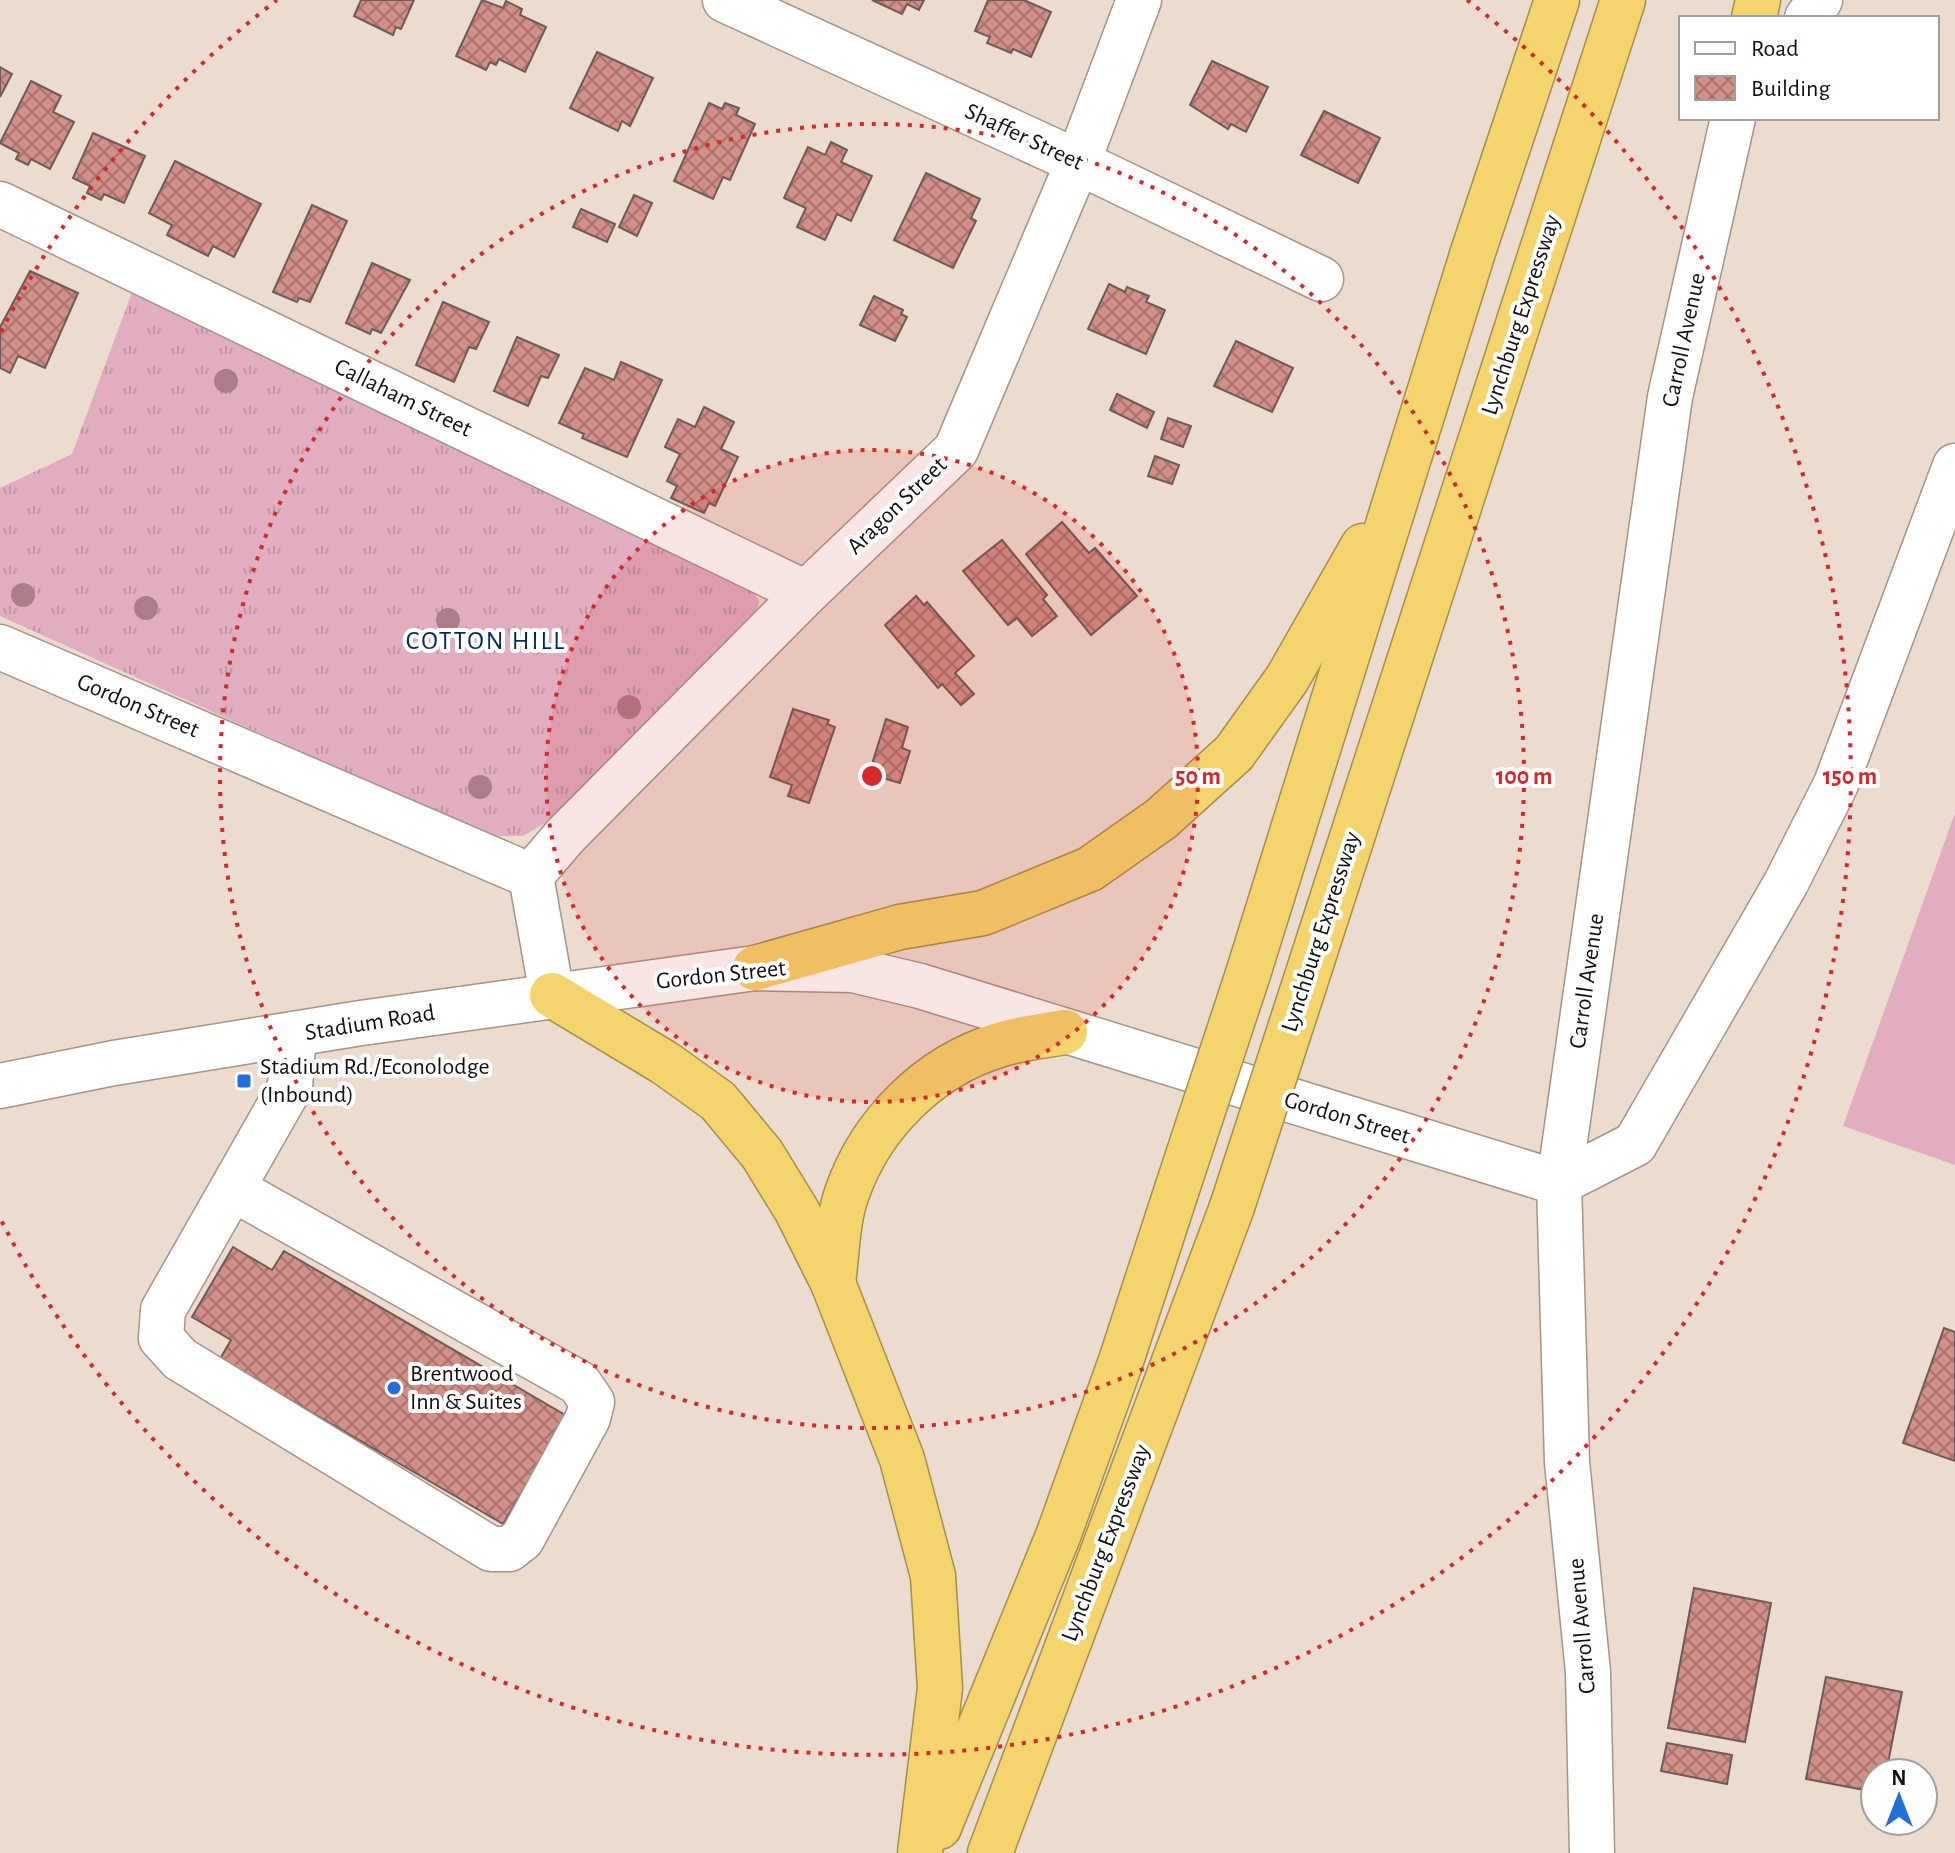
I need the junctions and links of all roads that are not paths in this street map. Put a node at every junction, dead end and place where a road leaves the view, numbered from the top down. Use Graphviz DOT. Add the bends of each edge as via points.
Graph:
graph roads {
  1 [pos="725,0"];
  2 [pos="1139,0"];
  3 [pos="1557,0"];
  4 [pos="1623,0"];
  5 [pos="1733,120"];
  6 [pos="1078,162"];
  7 [pos="0,204"];
  8 [pos="1321,279"];
  9 [pos="1955,466"];
  10 [pos="1406,470"];
  11 [pos="806,593"];
  12 [pos="0,647"];
  13 [pos="531,876"];
  14 [pos="755,968"];
  15 [pos="552,995"];
  16 [pos="1065,1032"];
  17 [pos="294,1034"];
  18 [pos="0,1086"];
  19 [pos="1559,1183"];
  20 [pos="233,1189"];
  21 [pos="833,1283"];
  22 [pos="920,1853"];
  23 [pos="929,1853"];
  24 [pos="990,1853"];
  25 [pos="1592,1853"];
  1 -- 6 [label="street, Shaffer Street"];
  2 -- 6 [label="street, Aragon Street"];
  3 -- 10 [label="highway, Lynchburg Expressway"];
  4 -- 24 [label="highway, Lynchburg Expressway, bridge" via="1232,1207"];
  5 -- 19 [label="street, Carroll Avenue" via="1670,397"];
  6 -- 8 [label="street, Shaffer Street"];
  6 -- 11 [label="street, Aragon Street" via="956,450"];
  7 -- 11 [label="street, Callaham Street"];
  9 -- 19 [label="street" via="1836,784 1778,897 1635,1144"];
  10 -- 14 [label="highway" via="1278,691 1234,753 1161,819 1090,869 983,913 900,927"];
  10 -- 23 [label="highway, Lynchburg Expressway, bridge" via="1121,1361 1058,1536"];
  11 -- 13 [label="street, Aragon Street"];
  12 -- 13 [label="street, Gordon Street"];
  13 -- 15 [label="street"];
  14 -- 15 [label="street, Gordon Street"];
  14 -- 16 [label="street, Gordon Street" via="853,970"];
  15 -- 17 [label="street, Stadium Road"];
  15 -- 21 [label="highway" via="718,1101 762,1154"];
  16 -- 19 [label="street, Gordon Street"];
  16 -- 21 [label="highway" via="1000,1044 949,1065 904,1101 867,1151 846,1194"];
  17 -- 18 [label="street, Stadium Road"];
  17 -- 20 [label="street" via="290,1087"];
  19 -- 25 [label="street, Carroll Avenue" via="1567,1462 1588,1672"];
  20 -- 20 [label="street" via="163,1310 161,1338 180,1359 491,1549 509,1549 522,1539 588,1418 592,1402 579,1383"];
  21 -- 22 [label="highway" via="902,1459 933,1576 940,1688"];
}
